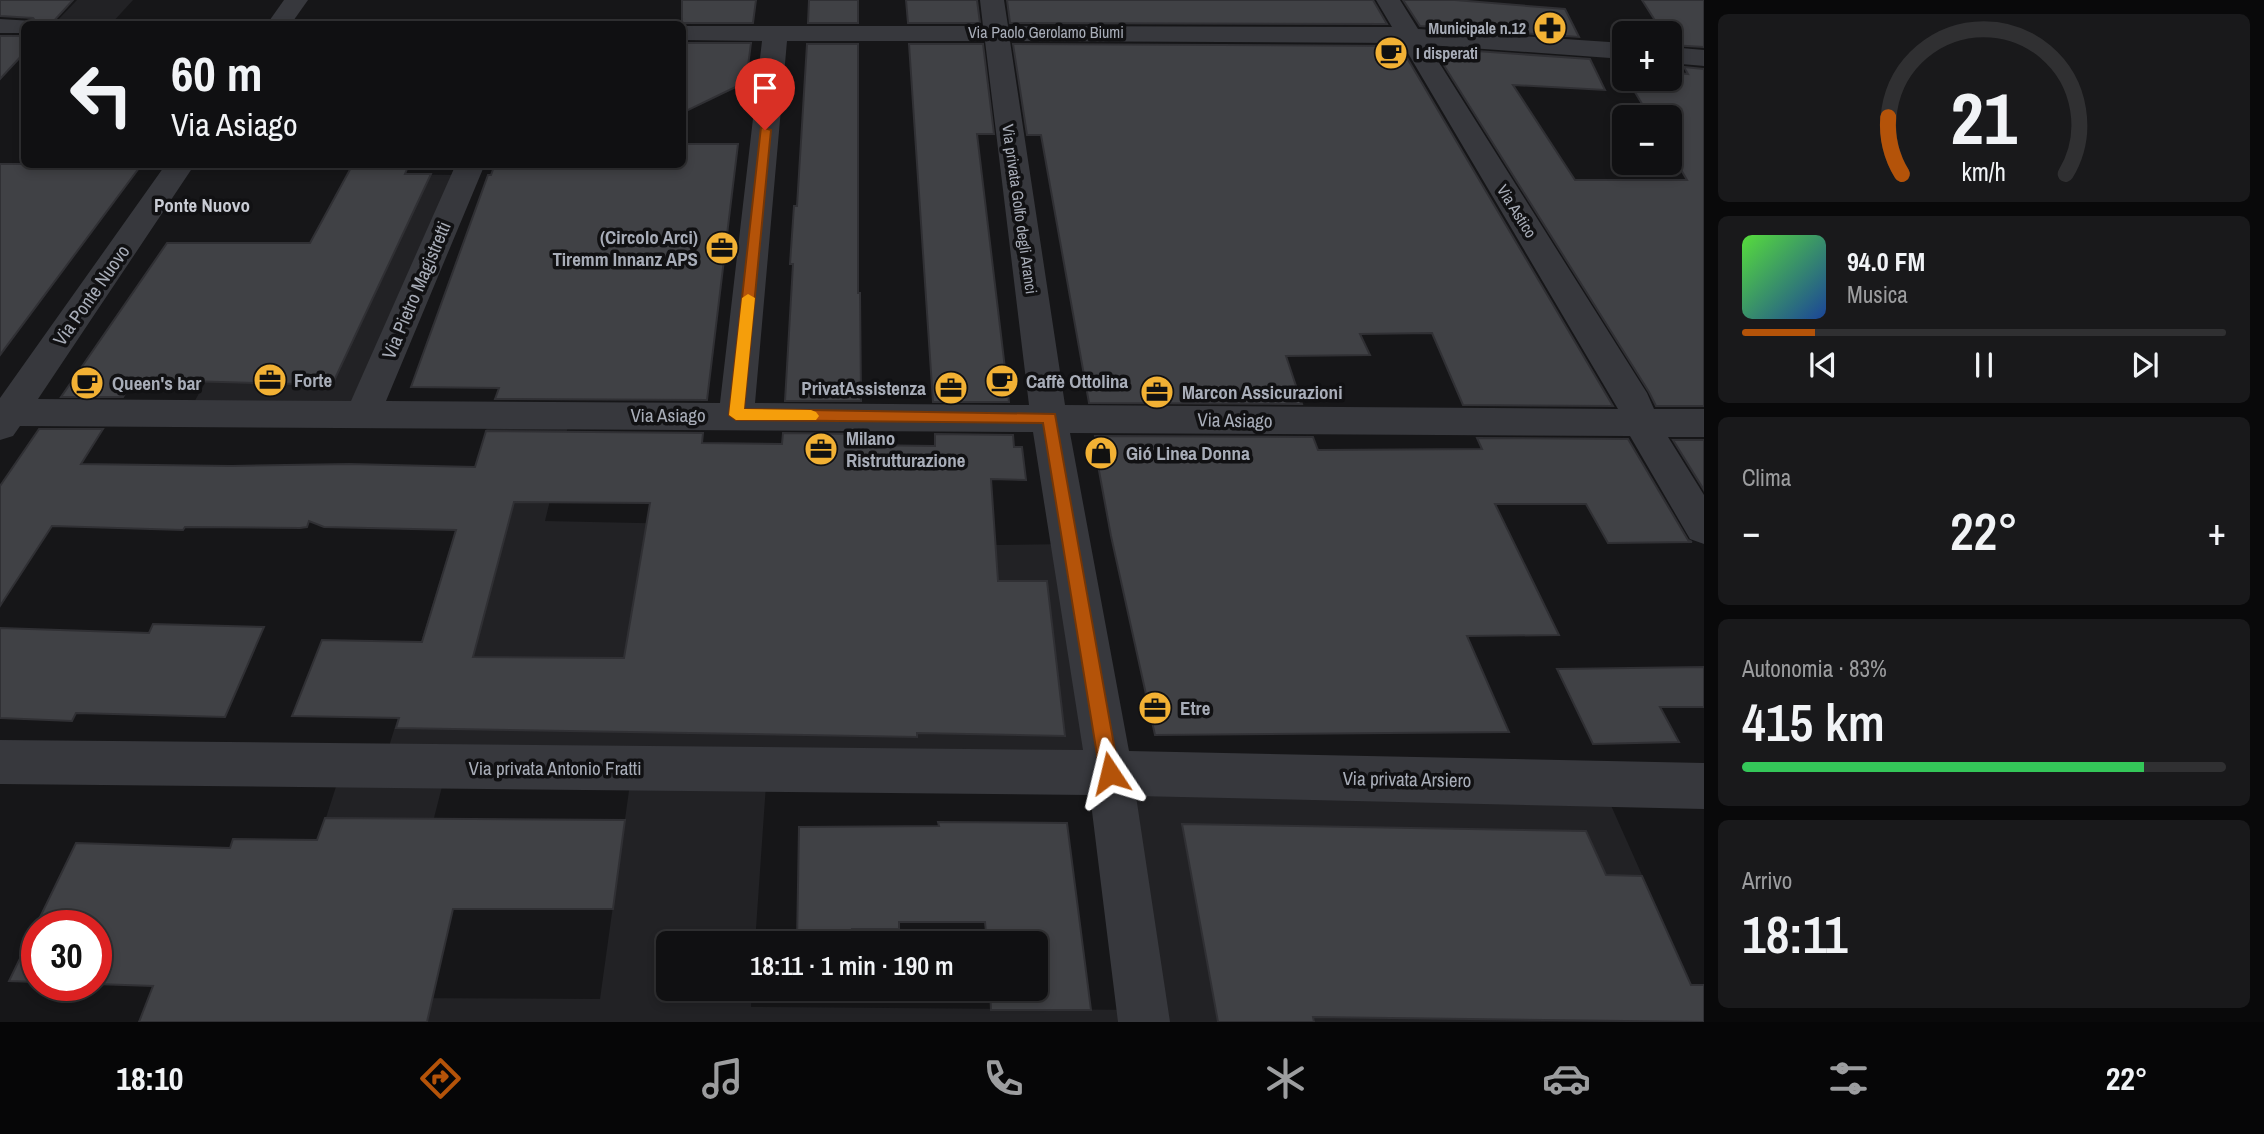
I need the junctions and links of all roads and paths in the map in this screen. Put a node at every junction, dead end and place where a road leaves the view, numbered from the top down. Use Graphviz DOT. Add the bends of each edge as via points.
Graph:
graph roads {
  1 [pos="296,0"];
  2 [pos="992,0"];
  3 [pos="1388,0"];
  4 [pos="281,21"];
  5 [pos="0,26"];
  6 [pos="21,26"];
  7 [pos="996,32"];
  8 [pos="686,33"];
  9 [pos="775,33"];
  10 [pos="1410,36"];
  11 [pos="1612,50"];
  12 [pos="1682,56"];
  13 [pos="1704,58"];
  14 [pos="178,168"];
  15 [pos="469,168"];
  16 [pos="362,415"];
  17 [pos="736,415"];
  18 [pos="3,416"];
  19 [pos="1049,418"];
  20 [pos="1641,424"];
  21 [pos="1704,424"];
  22 [pos="1704,528"];
  23 [pos="0,762"];
  24 [pos="1110,773"];
  25 [pos="1704,786"];
  26 [pos="1144,1022"];
  1 -- 4 [label="street"];
  2 -- 7 [label="street, Via privata Golfo degli Aranci"];
  3 -- 10 [label="street, Via Astico"];
  5 -- 6 [label="street"];
  7 -- 9 [label="street, Via Paolo Gerolamo Biumi"];
  7 -- 10 [label="street, Via Paolo Gerolamo Biumi"];
  7 -- 19 [label="street, Via privata Golfo degli Aranci"];
  8 -- 9 [label="street, Via Paolo Gerolamo Biumi"];
  9 -- 17 [label="street"];
  10 -- 11 [label="street, Via Paolo Gerolamo Biumi"];
  10 -- 20 [label="street, Via Astico" via="1634,402"];
  12 -- 13 [label="street"];
  14 -- 18 [label="street, Via Ponte Nuovo"];
  15 -- 16 [label="street, Via Pietro Magistretti"];
  16 -- 17 [label="street, Via Asiago"];
  16 -- 18 [label="street, Via Asiago"];
  17 -- 19 [label="street, Via Asiago"];
  19 -- 20 [label="street, Via Asiago"];
  19 -- 24 [label="street, Via privata Golfo degli Aranci"];
  20 -- 21 [label="street, Via Asiago"];
  20 -- 22 [label="street, Via Astico"];
  23 -- 24 [label="street, Via privata Antonio Fratti"];
  24 -- 25 [label="street, Via privata Arsiero"];
  24 -- 26 [label="street, Via privata Golfo degli Aranci"];
}
